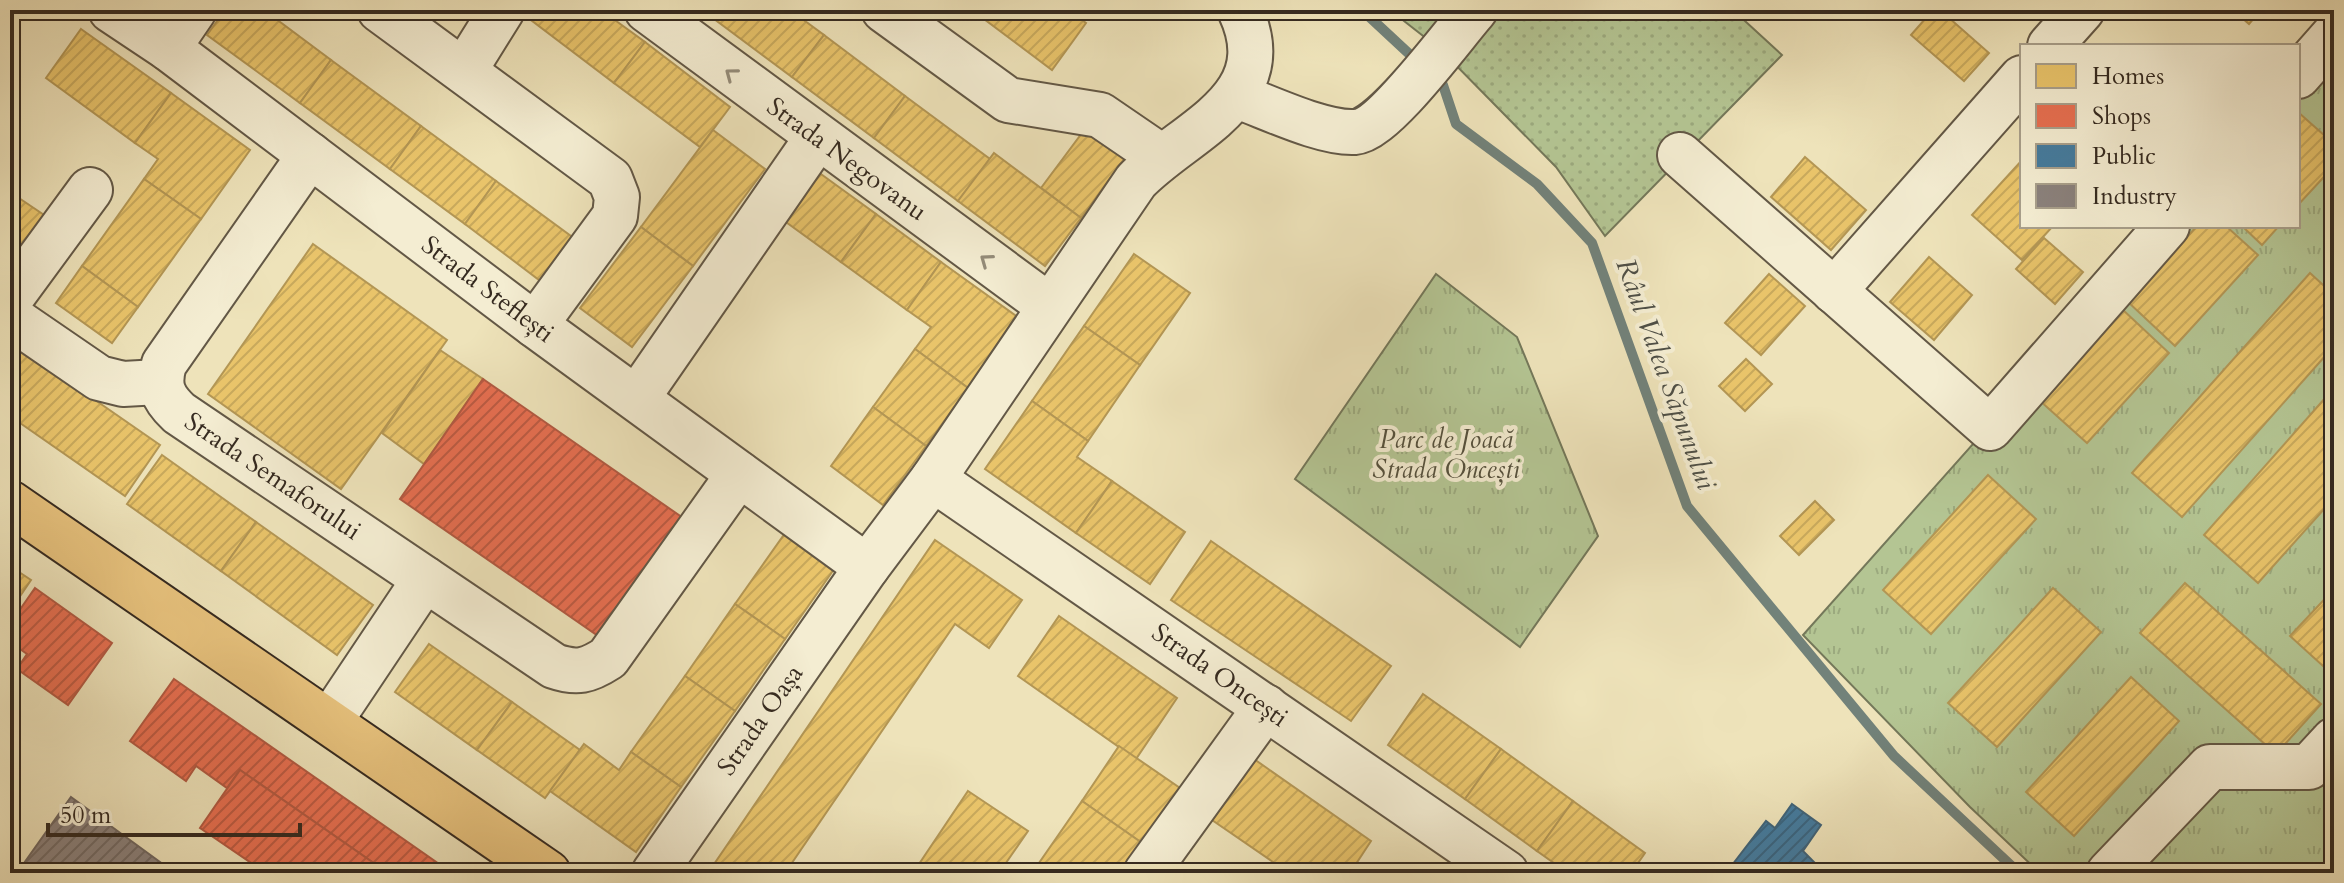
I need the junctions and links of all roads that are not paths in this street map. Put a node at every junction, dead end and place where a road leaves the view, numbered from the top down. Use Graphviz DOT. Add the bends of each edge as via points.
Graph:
graph roads {
  1 [pos="111,10"];
  2 [pos="194,10"];
  3 [pos="380,10"];
  4 [pos="502,10"];
  5 [pos="884,10"];
  6 [pos="1240,10"];
  7 [pos="1475,10"];
  8 [pos="2082,10"];
  9 [pos="658,13"];
  10 [pos="2334,35"];
  11 [pos="2052,44"];
  12 [pos="168,48"];
  13 [pos="464,71"];
  14 [pos="2300,74"];
  15 [pos="2020,80"];
  16 [pos="1237,96"];
  17 [pos="817,138"];
  18 [pos="310,155"];
  19 [pos="1680,155"];
  20 [pos="1160,156"];
  21 [pos="90,190"];
  22 [pos="2165,228"];
  23 [pos="1834,291"];
  24 [pos="10,299"];
  25 [pos="1049,306"];
  26 [pos="10,317"];
  27 [pos="535,325"];
  28 [pos="159,382"];
  29 [pos="637,398"];
  30 [pos="739,474"];
  31 [pos="933,479"];
  32 [pos="10,503"];
  33 [pos="867,567"];
  34 [pos="425,579"];
  35 [pos="1266,707"];
  36 [pos="330,721"];
  37 [pos="2334,740"];
  38 [pos="1456,859"];
  39 [pos="548,873"];
  40 [pos="654,873"];
  41 [pos="1146,873"];
  42 [pos="1506,873"];
  43 [pos="2109,873"];
  1 -- 12 [label="street, Strada Steflești"];
  2 -- 12 [label="street"];
  3 -- 13 [label="street"];
  4 -- 13 [label="street"];
  5 -- 20 [label="street" via="1008,100 1100,115"];
  6 -- 16 [label="street" via="1251,50 1248,76"];
  7 -- 16 [label="street" via="1381,120 1357,132 1335,130"];
  8 -- 11 [label="street"];
  17 -- 9 [label="street, Strada Negovanu, one-way"];
  10 -- 14 [label="street"];
  12 -- 18 [label="street, Strada Steflești"];
  13 -- 27 [label="street" via="610,179 617,197 615,216"];
  15 -- 23 [label="street"];
  16 -- 20 [label="street, Strada Oașa" via="1201,130"];
  25 -- 17 [label="street, Strada Negovanu, one-way"];
  17 -- 29 [label="street"];
  18 -- 27 [label="street, Strada Steflești"];
  18 -- 28 [label="street" via="164,364"];
  19 -- 23 [label="street"];
  20 -- 25 [label="street, Strada Oașa" via="1136,181"];
  21 -- 24 [label="street"];
  22 -- 23 [label="street" via="1990,428"];
  25 -- 31 [label="street, Strada Oașa"];
  26 -- 28 [label="street" via="99,378 123,384"];
  27 -- 29 [label="street, Strada Steflești"];
  28 -- 34 [label="street, Strada Semaforului" via="179,413"];
  29 -- 30 [label="street, Strada Steflești"];
  30 -- 33 [label="street, Strada Steflești"];
  30 -- 34 [label="street, Strada Semaforului" via="608,658 592,669 574,673 554,666"];
  31 -- 33 [label="street, Strada Oașa"];
  31 -- 35 [label="street, Strada Oncești"];
  32 -- 36 [label="main road"];
  33 -- 40 [label="street, Strada Oașa"];
  34 -- 36 [label="street"];
  35 -- 38 [label="street, Strada Oncești"];
  35 -- 41 [label="street"];
  36 -- 39 [label="main road"];
  37 -- 43 [label="street" via="2309,767 2210,767"];
  38 -- 42 [label="street, Strada Oncești"];
}
